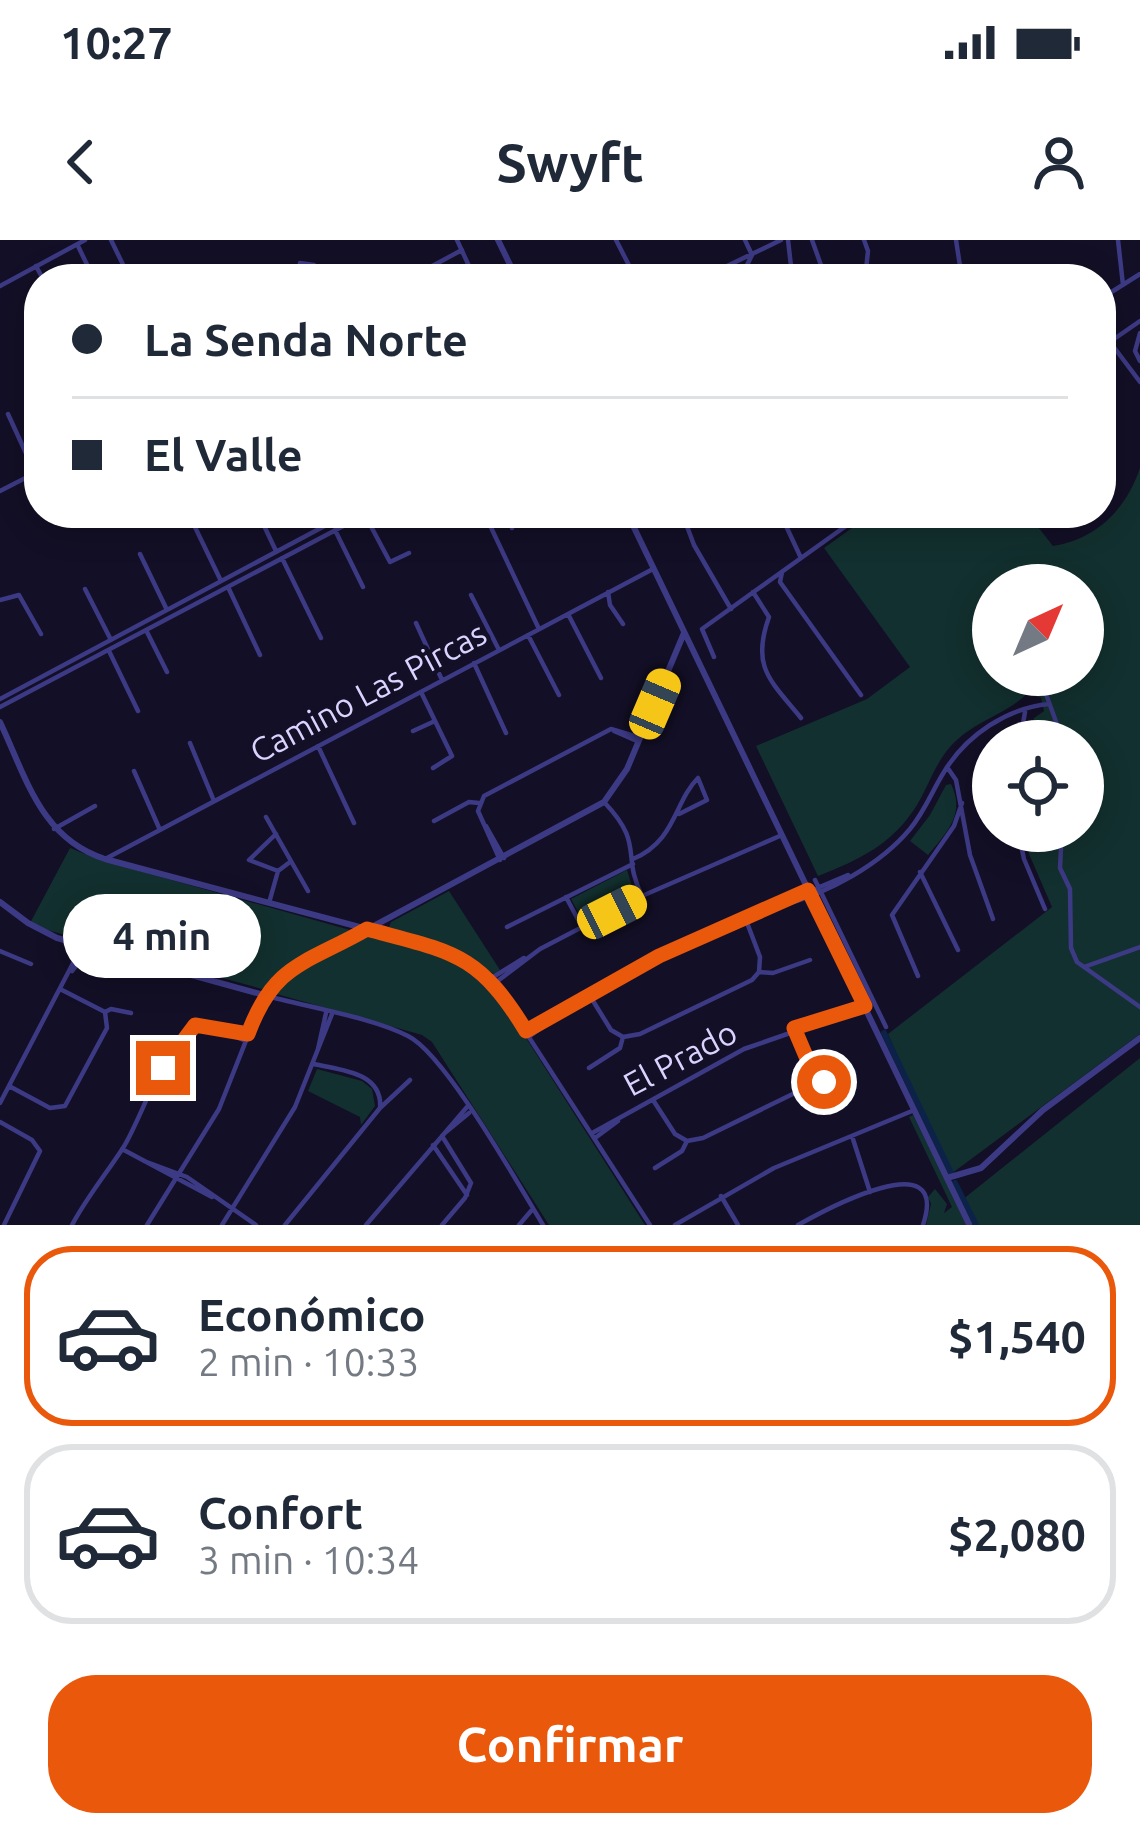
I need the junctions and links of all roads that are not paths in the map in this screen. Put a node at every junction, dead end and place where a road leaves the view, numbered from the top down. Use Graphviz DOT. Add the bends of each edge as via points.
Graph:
graph roads {
  1 [pos="86,240"];
  2 [pos="457,240"];
  3 [pos="745,240"];
  4 [pos="784,240"];
  5 [pos="1118,240"];
  6 [pos="77,244"];
  7 [pos="463,250"];
  8 [pos="752,255"];
  9 [pos="300,263"];
  10 [pos="40,264"];
  11 [pos="87,264"];
  12 [pos="307,264"];
  13 [pos="436,264"];
  14 [pos="469,264"];
  15 [pos="732,264"];
  16 [pos="748,264"];
  17 [pos="1140,274"];
  18 [pos="1123,285"];
  19 [pos="1116,289"];
  20 [pos="1140,333"];
  21 [pos="1116,350"];
  22 [pos="1140,361"];
  23 [pos="1140,382"];
  24 [pos="8,414"];
  25 [pos="24,446"];
  26 [pos="196,528"];
  27 [pos="266,528"];
  28 [pos="324,528"];
  29 [pos="339,528"];
  30 [pos="373,528"];
  31 [pos="491,528"];
  32 [pos="634,528"];
  33 [pos="688,528"];
  34 [pos="787,528"];
  35 [pos="843,528"];
  36 [pos="335,530"];
  37 [pos="308,540"];
  38 [pos="409,553"];
  39 [pos="140,554"];
  40 [pos="279,555"];
  41 [pos="801,558"];
  42 [pos="653,568"];
  43 [pos="782,572"];
  44 [pos="225,584"];
  45 [pos="363,587"];
  46 [pos="86,589"];
  47 [pos="608,592"];
  48 [pos="753,592"];
  49 [pos="471,595"];
  50 [pos="0,600"];
  51 [pos="731,608"];
  52 [pos="166,610"];
  53 [pos="568,614"];
  54 [pos="152,623"];
  55 [pos="416,623"];
  56 [pos="622,624"];
  57 [pos="539,629"];
  58 [pos="146,630"];
  59 [pos="684,633"];
  60 [pos="41,634"];
  61 [pos="528,635"];
  62 [pos="321,638"];
  63 [pos="111,640"];
  64 [pos="108,650"];
  65 [pos="499,650"];
  66 [pos="260,655"];
  67 [pos="714,657"];
  68 [pos="474,663"];
  69 [pos="166,672"];
  70 [pos="601,678"];
  71 [pos="442,680"];
  72 [pos="421,692"];
  73 [pos="559,695"];
  74 [pos="861,695"];
  75 [pos="1048,696"];
  76 [pos="0,703"];
  77 [pos="1049,704"];
  78 [pos="138,711"];
  79 [pos="1025,712"];
  80 [pos="801,718"];
  81 [pos="1024,720"];
  82 [pos="1055,720"];
  83 [pos="435,721"];
  84 [pos="0,722"];
  85 [pos="413,731"];
  86 [pos="506,733"];
  87 [pos="640,740"];
  88 [pos="190,743"];
  89 [pos="318,746"];
  90 [pos="947,766"];
  91 [pos="433,768"];
  92 [pos="134,771"];
  93 [pos="942,775"];
  94 [pos="959,793"];
  95 [pos="214,801"];
  96 [pos="604,802"];
  97 [pos="479,803"];
  98 [pos="962,803"];
  99 [pos="95,806"];
  100 [pos="679,814"];
  101 [pos="266,817"];
  102 [pos="434,820"];
  103 [pos="354,823"];
  104 [pos="955,826"];
  105 [pos="54,829"];
  106 [pos="965,829"];
  107 [pos="160,830"];
  108 [pos="276,834"];
  109 [pos="782,835"];
  110 [pos="1022,852"];
  111 [pos="1061,852"];
  112 [pos="105,859"];
  113 [pos="502,859"];
  114 [pos="249,860"];
  115 [pos="238,861"];
  116 [pos="291,861"];
  117 [pos="633,862"];
  118 [pos="278,872"];
  119 [pos="920,872"];
  120 [pos="818,886"];
  121 [pos="308,891"];
  122 [pos="810,893"];
  123 [pos="642,896"];
  124 [pos="566,897"];
  125 [pos="0,902"];
  126 [pos="269,903"];
  127 [pos="1045,910"];
  128 [pos="746,918"];
  129 [pos="993,919"];
  130 [pos="507,927"];
  131 [pos="582,927"];
  132 [pos="367,929"];
  133 [pos="1140,946"];
  134 [pos="86,947"];
  135 [pos="958,950"];
  136 [pos="0,951"];
  137 [pos="810,960"];
  138 [pos="31,964"];
  139 [pos="1083,967"];
  140 [pos="759,972"];
  141 [pos="918,976"];
  142 [pos="492,981"];
  143 [pos="60,989"];
  144 [pos="264,995"];
  145 [pos="589,995"];
  146 [pos="864,1004"];
  147 [pos="1140,1007"];
  148 [pos="105,1012"];
  149 [pos="131,1013"];
  150 [pos="329,1013"];
  151 [pos="886,1027"];
  152 [pos="794,1028"];
  153 [pos="528,1034"];
  154 [pos="623,1037"];
  155 [pos="247,1038"];
  156 [pos="1140,1038"];
  157 [pos="313,1064"];
  158 [pos="589,1068"];
  159 [pos="854,1072"];
  160 [pos="410,1080"];
  161 [pos="809,1081"];
  162 [pos="8,1086"];
  163 [pos="381,1097"];
  164 [pos="393,1098"];
  165 [pos="652,1098"];
  166 [pos="0,1103"];
  167 [pos="380,1108"];
  168 [pos="469,1110"];
  169 [pos="914,1110"];
  170 [pos="0,1122"];
  171 [pos="444,1134"];
  172 [pos="593,1136"];
  173 [pos="852,1136"];
  174 [pos="686,1141"];
  175 [pos="433,1144"];
  176 [pos="122,1149"];
  177 [pos="655,1168"];
  178 [pos="177,1176"];
  179 [pos="947,1178"];
  180 [pos="870,1192"];
  181 [pos="467,1195"];
  182 [pos="721,1196"];
  183 [pos="232,1208"];
  184 [pos="535,1212"];
  185 [pos="680,1223"];
  186 [pos="257,1224"];
  187 [pos="284,1224"];
  188 [pos="801,1224"];
  189 [pos="969,1224"];
  190 [pos="4,1225"];
  191 [pos="72,1225"];
  192 [pos="148,1225"];
  193 [pos="222,1225"];
  194 [pos="366,1225"];
  195 [pos="442,1225"];
  196 [pos="523,1225"];
  197 [pos="543,1225"];
  198 [pos="650,1225"];
  199 [pos="738,1225"];
  200 [pos="923,1225"];
  1 -- 6 [label="street"];
  2 -- 7 [label="street"];
  3 -- 8 [label="street"];
  4 -- 8 [label="street"];
  5 -- 18 [label="street"];
  6 -- 10 [label="street"];
  6 -- 11 [label="street"];
  7 -- 13 [label="street"];
  7 -- 14 [label="street"];
  8 -- 15 [label="street"];
  8 -- 16 [label="street"];
  9 -- 12 [label="street"];
  17 -- 18 [label="street"];
  18 -- 19 [label="street"];
  20 -- 22 [label="street"];
  21 -- 23 [label="street"];
  24 -- 25 [label="street"];
  26 -- 44 [label="street"];
  27 -- 40 [label="street"];
  28 -- 37 [label="street"];
  29 -- 36 [label="street"];
  30 -- 38 [label="street" via="390,562"];
  31 -- 57 [label="street"];
  32 -- 42 [label="street"];
  33 -- 51 [label="street"];
  34 -- 41 [label="street"];
  35 -- 41 [label="street"];
  36 -- 37 [label="street"];
  36 -- 45 [label="street"];
  37 -- 40 [label="street"];
  39 -- 52 [label="street"];
  40 -- 44 [label="street"];
  40 -- 62 [label="street"];
  41 -- 43 [label="street"];
  42 -- 47 [label="street, Camino Las Pircas"];
  42 -- 59 [label="street"];
  43 -- 48 [label="street"];
  43 -- 74 [label="street" via="780,582"];
  44 -- 52 [label="street"];
  44 -- 54 [label="street"];
  44 -- 66 [label="street"];
  46 -- 63 [label="street"];
  47 -- 53 [label="street, Camino Las Pircas"];
  47 -- 56 [label="street"];
  48 -- 51 [label="street"];
  48 -- 80 [label="street" via="769,616 759,644 763,664"];
  49 -- 65 [label="street"];
  50 -- 60 [label="street" via="19,595"];
  51 -- 67 [label="street" via="701,631"];
  52 -- 54 [label="street"];
  53 -- 57 [label="street, Camino Las Pircas"];
  53 -- 70 [label="street"];
  54 -- 58 [label="street"];
  54 -- 63 [label="street"];
  55 -- 71 [label="street"];
  57 -- 61 [label="street, Camino Las Pircas"];
  58 -- 64 [label="street"];
  58 -- 69 [label="street"];
  59 -- 87 [label="street"];
  59 -- 109 [label="street"];
  61 -- 65 [label="street, Camino Las Pircas"];
  61 -- 73 [label="street"];
  63 -- 76 [label="street"];
  64 -- 76 [label="street"];
  64 -- 78 [label="street"];
  65 -- 68 [label="street, Camino Las Pircas"];
  68 -- 71 [label="street, Camino Las Pircas"];
  68 -- 86 [label="street"];
  71 -- 72 [label="street, Camino Las Pircas"];
  72 -- 83 [label="street"];
  72 -- 89 [label="street, Camino Las Pircas"];
  75 -- 77 [label="street"];
  77 -- 79 [label="street"];
  77 -- 82 [label="street"];
  79 -- 81 [label="street"];
  79 -- 90 [label="street" via="982,730"];
  83 -- 85 [label="street"];
  83 -- 91 [label="street" via="452,756"];
  84 -- 105 [label="street"];
  87 -- 96 [label="street"];
  87 -- 97 [label="street" via="608,730"];
  88 -- 95 [label="street"];
  89 -- 95 [label="street, Camino Las Pircas"];
  89 -- 103 [label="street"];
  90 -- 93 [label="street"];
  90 -- 94 [label="street"];
  92 -- 107 [label="street"];
  93 -- 94 [label="street"];
  93 -- 120 [label="street" via="896,844"];
  94 -- 98 [label="street"];
  95 -- 107 [label="street, Camino Las Pircas"];
  96 -- 113 [label="street"];
  96 -- 117 [label="street" via="630,835"];
  97 -- 102 [label="street"];
  97 -- 113 [label="street"];
  98 -- 104 [label="street"];
  98 -- 106 [label="street"];
  99 -- 105 [label="street"];
  100 -- 100 [label="street" via="706,802 698,778 692,783"];
  100 -- 117 [label="street"];
  101 -- 108 [label="street"];
  104 -- 106 [label="street"];
  104 -- 119 [label="street"];
  105 -- 112 [label="street"];
  106 -- 129 [label="street"];
  107 -- 112 [label="street, Camino Las Pircas"];
  108 -- 114 [label="street"];
  108 -- 116 [label="street"];
  109 -- 122 [label="street"];
  109 -- 123 [label="street"];
  110 -- 127 [label="street"];
  111 -- 139 [label="street" via="1071,948"];
  112 -- 126 [label="street"];
  113 -- 132 [label="street"];
  114 -- 115 [label="street"];
  114 -- 118 [label="street"];
  116 -- 118 [label="street"];
  116 -- 121 [label="street"];
  117 -- 123 [label="street"];
  117 -- 124 [label="street"];
  118 -- 126 [label="street"];
  119 -- 135 [label="street"];
  119 -- 141 [label="street" via="892,915"];
  120 -- 122 [label="street"];
  120 -- 151 [label="street"];
  122 -- 128 [label="street"];
  122 -- 146 [label="street"];
  123 -- 131 [label="street"];
  124 -- 130 [label="street"];
  124 -- 131 [label="street"];
  125 -- 134 [label="street" via="42,931"];
  126 -- 132 [label="street"];
  128 -- 140 [label="street"];
  128 -- 145 [label="street"];
  131 -- 142 [label="street"];
  132 -- 142 [label="street" via="448,951"];
  132 -- 144 [label="street" via="290,971"];
  133 -- 139 [label="street"];
  134 -- 143 [label="street"];
  134 -- 144 [label="street"];
  136 -- 138 [label="street"];
  137 -- 140 [label="street"];
  139 -- 147 [label="street"];
  140 -- 154 [label="street"];
  142 -- 153 [label="street"];
  143 -- 148 [label="street"];
  143 -- 162 [label="street"];
  144 -- 150 [label="street"];
  144 -- 155 [label="street"];
  145 -- 153 [label="street"];
  145 -- 154 [label="street"];
  146 -- 152 [label="street, El Prado"];
  146 -- 169 [label="street"];
  148 -- 149 [label="street"];
  148 -- 162 [label="street" via="107,1028 61,1108"];
  150 -- 157 [label="street"];
  150 -- 168 [label="street" via="416,1040"];
  152 -- 161 [label="street"];
  152 -- 165 [label="street, El Prado"];
  153 -- 172 [label="street"];
  154 -- 158 [label="street" via="620,1048"];
  155 -- 176 [label="street" via="195,1025 150,1089"];
  155 -- 178 [label="street" via="222,1104"];
  156 -- 179 [label="street" via="981,1168"];
  157 -- 163 [label="street" via="367,1078"];
  157 -- 183 [label="street"];
  159 -- 161 [label="street"];
  160 -- 164 [label="street"];
  161 -- 174 [label="street"];
  162 -- 166 [label="street"];
  163 -- 164 [label="street"];
  163 -- 167 [label="street"];
  164 -- 167 [label="street"];
  165 -- 172 [label="street, El Prado"];
  165 -- 174 [label="street"];
  167 -- 187 [label="street"];
  168 -- 171 [label="street"];
  168 -- 184 [label="street"];
  169 -- 173 [label="street"];
  169 -- 179 [label="street"];
  170 -- 190 [label="street" via="39,1149"];
  171 -- 175 [label="street"];
  171 -- 181 [label="street" via="469,1177"];
  172 -- 198 [label="street"];
  173 -- 180 [label="street"];
  173 -- 182 [label="street"];
  174 -- 177 [label="street"];
  175 -- 181 [label="street"];
  175 -- 194 [label="street"];
  176 -- 178 [label="street"];
  176 -- 191 [label="street"];
  178 -- 183 [label="street"];
  178 -- 192 [label="street"];
  179 -- 189 [label="street"];
  180 -- 188 [label="street"];
  180 -- 200 [label="street" via="914,1184 926,1205"];
  181 -- 195 [label="street"];
  182 -- 185 [label="street"];
  182 -- 199 [label="street"];
  183 -- 186 [label="street"];
  183 -- 193 [label="street"];
  184 -- 196 [label="street"];
  184 -- 197 [label="street"];
}
